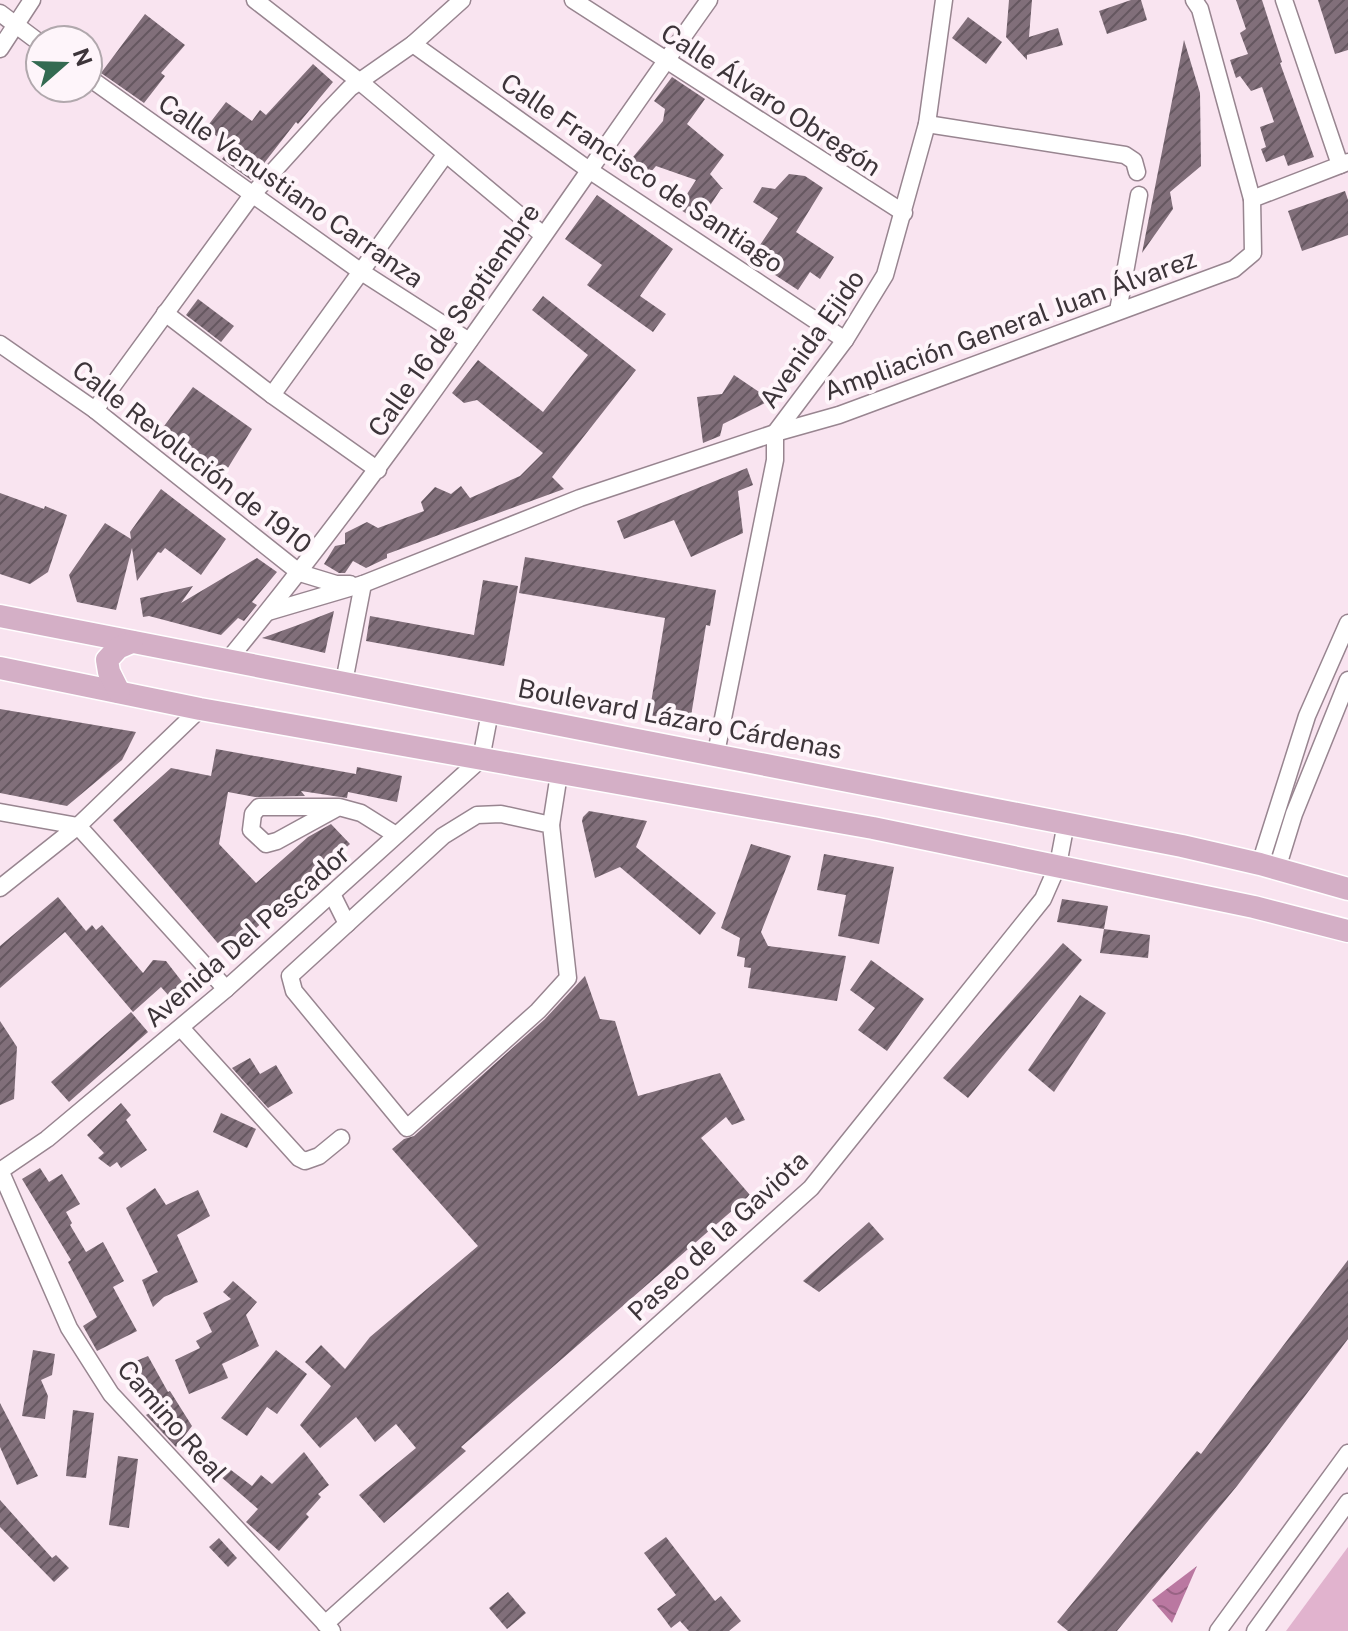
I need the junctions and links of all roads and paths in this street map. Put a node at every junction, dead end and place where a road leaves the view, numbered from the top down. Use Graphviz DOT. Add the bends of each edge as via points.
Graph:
graph roads {
  1 [pos="32,0"];
  2 [pos="255,0"];
  3 [pos="462,0"];
  4 [pos="573,0"];
  5 [pos="709,0"];
  6 [pos="944,0"];
  7 [pos="1194,0"];
  8 [pos="1284,0"];
  9 [pos="0,13"];
  10 [pos="16,25"];
  11 [pos="24,31"];
  12 [pos="413,44"];
  13 [pos="0,49"];
  14 [pos="665,61"];
  15 [pos="359,81"];
  16 [pos="104,89"];
  17 [pos="927,124"];
  18 [pos="445,155"];
  19 [pos="1344,164"];
  20 [pos="589,170"];
  21 [pos="1137,172"];
  22 [pos="252,195"];
  23 [pos="1139,195"];
  24 [pos="1252,199"];
  25 [pos="904,213"];
  26 [pos="543,235"];
  27 [pos="361,271"];
  28 [pos="1118,311"];
  29 [pos="165,313"];
  30 [pos="845,340"];
  31 [pos="469,341"];
  32 [pos="0,344"];
  33 [pos="272,395"];
  34 [pos="95,410"];
  35 [pos="775,433"];
  36 [pos="378,470"];
  37 [pos="300,573"];
  38 [pos="363,584"];
  39 [pos="268,612"];
  40 [pos="0,616"];
  41 [pos="1348,623"];
  42 [pos="132,642"];
  43 [pos="228,660"];
  44 [pos="0,668"];
  45 [pos="1348,680"];
  46 [pos="344,682"];
  47 [pos="119,692"];
  48 [pos="200,709"];
  49 [pos="490,712"];
  50 [pos="716,753"];
  51 [pos="481,759"];
  52 [pos="559,774"];
  53 [pos="339,807"];
  54 [pos="0,812"];
  55 [pos="1066,823"];
  56 [pos="551,825"];
  57 [pos="78,826"];
  58 [pos="396,835"];
  59 [pos="1058,865"];
  60 [pos="1269,866"];
  61 [pos="0,888"];
  62 [pos="1348,889"];
  63 [pos="333,896"];
  64 [pos="1254,907"];
  65 [pos="347,924"];
  66 [pos="297,927"];
  67 [pos="1348,931"];
  68 [pos="1348,943"];
  69 [pos="314,951"];
  70 [pos="226,989"];
  71 [pos="181,1028"];
  72 [pos="341,1138"];
  73 [pos="0,1171"];
  74 [pos="1348,1453"];
  75 [pos="1348,1502"];
  76 [pos="329,1628"];
  77 [pos="1218,1631"];
  78 [pos="1255,1631"];
  1 -- 10 [label="street"];
  2 -- 15 [label="street"];
  3 -- 12 [label="street"];
  4 -- 14 [label="street, Calle Álvaro Obregón"];
  5 -- 14 [label="street, Calle 16 de Septiembre"];
  6 -- 17 [label="street, Avenida Ejido"];
  7 -- 24 [label="street"];
  8 -- 19 [label="street"];
  9 -- 10 [label="street"];
  10 -- 11 [label="street"];
  10 -- 13 [label="street"];
  12 -- 15 [label="street"];
  12 -- 20 [label="street, Calle Francisco de Santiago"];
  14 -- 20 [label="street, Calle 16 de Septiembre"];
  14 -- 25 [label="street, Calle Álvaro Obregón"];
  15 -- 18 [label="street"];
  15 -- 22 [label="street"];
  16 -- 22 [label="street, Calle Venustiano Carranza"];
  17 -- 21 [label="street" via="1125,155"];
  17 -- 25 [label="street, Avenida Ejido"];
  18 -- 26 [label="street"];
  18 -- 27 [label="street"];
  19 -- 24 [label="street"];
  20 -- 26 [label="street, Calle 16 de Septiembre"];
  20 -- 30 [label="street, Calle Francisco de Santiago"];
  22 -- 27 [label="street, Calle Venustiano Carranza"];
  22 -- 29 [label="street"];
  23 -- 28 [label="street"];
  24 -- 28 [label="street, Ampliación General Juan Álvarez" via="1253,253 1248,260"];
  25 -- 30 [label="street, Avenida Ejido" via="885,275"];
  26 -- 31 [label="street, Calle 16 de Septiembre"];
  27 -- 31 [label="street, Calle Venustiano Carranza"];
  27 -- 33 [label="street"];
  28 -- 35 [label="street, Ampliación General Juan Álvarez" via="839,415"];
  29 -- 33 [label="street"];
  29 -- 34 [label="street"];
  30 -- 35 [label="street, Avenida Ejido"];
  31 -- 36 [label="street, Calle 16 de Septiembre"];
  32 -- 34 [label="street, Calle Revolución de 1910"];
  33 -- 36 [label="street"];
  34 -- 37 [label="street, Calle Revolución de 1910"];
  35 -- 38 [label="street, Ampliación General Juan Álvarez" via="580,498"];
  35 -- 50 [label="street, Avenida Ejido" via="775,460"];
  36 -- 37 [label="street, Calle 16 de Septiembre"];
  37 -- 38 [label="street, Calle Revolución de 1910" via="336,584"];
  37 -- 39 [label="street, Calle 16 de Septiembre"];
  38 -- 39 [label="street, Ampliación General Juan Álvarez"];
  38 -- 46 [label="street"];
  39 -- 43 [label="street, Calle 16 de Septiembre"];
  40 -- 42 [label="main road, Boulevard Lázaro Cárdenas"];
  41 -- 60 [label="street" via="1307,716"];
  42 -- 43 [label="main road, Boulevard Lázaro Cárdenas"];
  42 -- 47 [label="main road" via="107,660"];
  43 -- 46 [label="main road, Boulevard Lázaro Cárdenas"];
  44 -- 47 [label="main road"];
  45 -- 60 [label="street"];
  46 -- 49 [label="main road, Boulevard Lázaro Cárdenas"];
  47 -- 48 [label="main road"];
  48 -- 51 [label="main road"];
  48 -- 57 [label="street"];
  49 -- 50 [label="main road, Boulevard Lázaro Cárdenas"];
  49 -- 51 [label="street"];
  50 -- 55 [label="main road, Boulevard Lázaro Cárdenas"];
  51 -- 52 [label="main road"];
  51 -- 58 [label="street, Avenida Del Pescador"];
  52 -- 56 [label="street"];
  52 -- 59 [label="main road"];
  53 -- 53 [label="street" via="266,844 251,830 259,807"];
  53 -- 58 [label="street" via="361,813"];
  54 -- 57 [label="street"];
  55 -- 59 [label="street, Paseo de la Gaviota"];
  55 -- 60 [label="main road, Boulevard Lázaro Cárdenas"];
  56 -- 65 [label="street" via="501,814 477,815 443,836"];
  56 -- 69 [label="street" via="568,978 411,1126 403,1126 294,991 290,976"];
  57 -- 61 [label="street"];
  57 -- 70 [label="street"];
  58 -- 63 [label="street, Avenida Del Pescador"];
  59 -- 64 [label="main road"];
  59 -- 76 [label="street, Paseo de la Gaviota" via="1043,899 811,1188"];
  60 -- 62 [label="main road, Boulevard Lázaro Cárdenas"];
  63 -- 65 [label="street"];
  63 -- 66 [label="street, Avenida Del Pescador"];
  64 -- 67 [label="main road"];
  64 -- 68 [label="main road"];
  65 -- 69 [label="street"];
  66 -- 69 [label="street"];
  66 -- 70 [label="street, Avenida Del Pescador"];
  70 -- 71 [label="street, Avenida Del Pescador"];
  71 -- 72 [label="street" via="299,1158 319,1156"];
  71 -- 73 [label="street, Avenida Del Pescador" via="47,1139"];
  73 -- 76 [label="street, Camino Real" via="69,1328 111,1394"];
  74 -- 77 [label="street"];
  75 -- 78 [label="street"];
}
